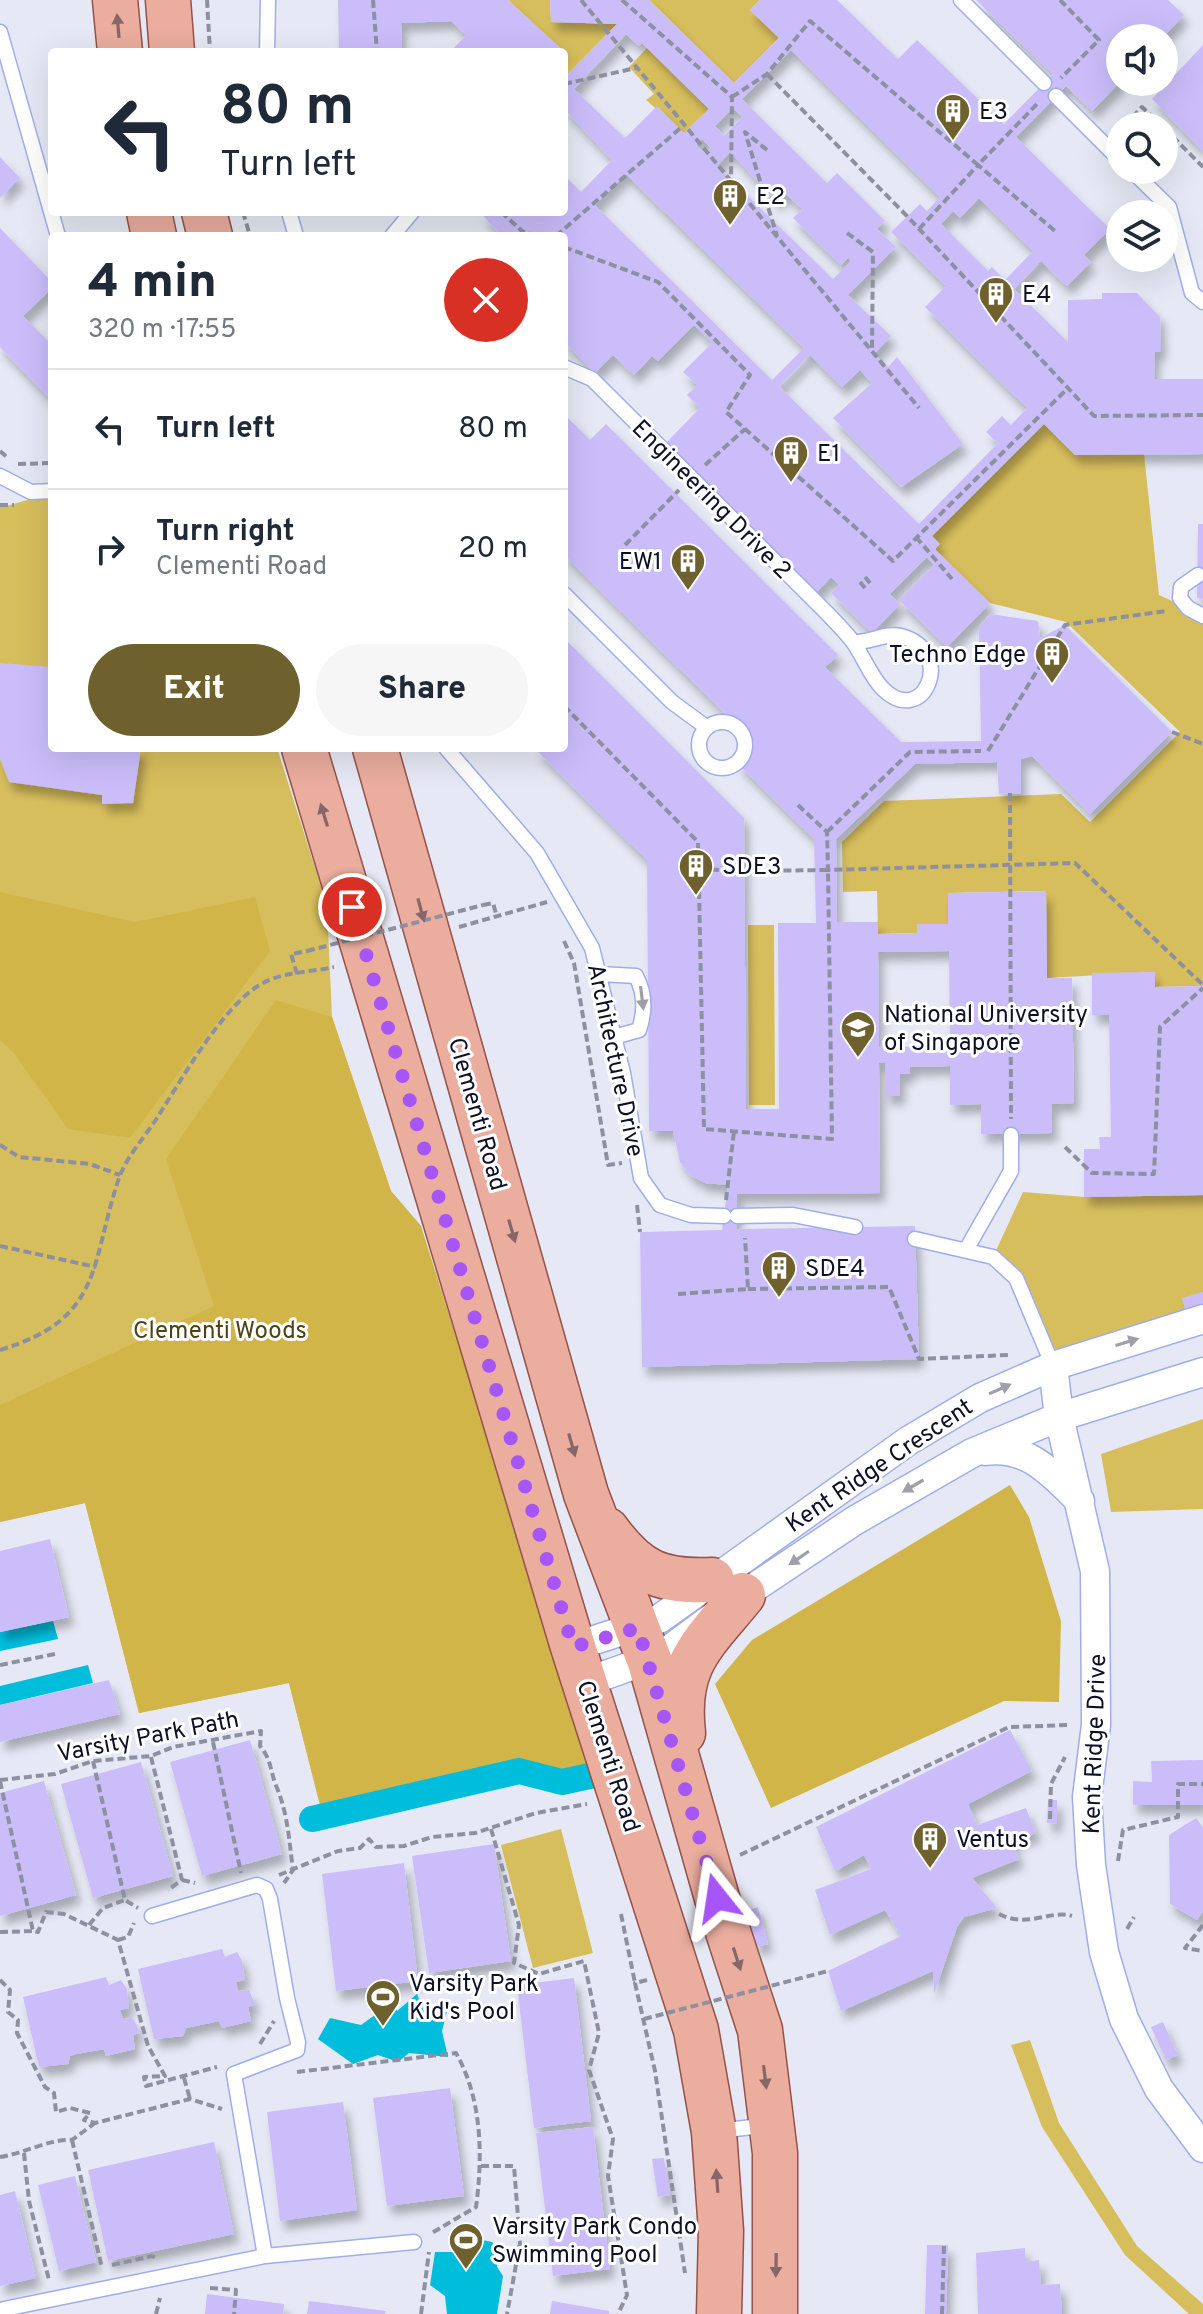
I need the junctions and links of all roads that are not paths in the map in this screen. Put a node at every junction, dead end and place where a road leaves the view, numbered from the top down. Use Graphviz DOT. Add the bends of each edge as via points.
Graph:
graph roads {
  1 [pos="115,0"];
  2 [pos="168,0"];
  3 [pos="268,0"];
  4 [pos="961,0"];
  5 [pos="0,32"];
  6 [pos="120,48"];
  7 [pos="172,48"];
  8 [pos="267,48"];
  9 [pos="1044,83"];
  10 [pos="1056,96"];
  11 [pos="1106,146"];
  12 [pos="1145,184"];
  13 [pos="48,201"];
  14 [pos="409,216"];
  15 [pos="395,232"];
  16 [pos="1203,302"];
  17 [pos="568,369"];
  18 [pos="0,476"];
  19 [pos="48,491"];
  20 [pos="1198,575"];
  21 [pos="568,598"];
  22 [pos="1203,616"];
  23 [pos="853,642"];
  24 [pos="706,727"];
  25 [pos="305,752"];
  26 [pos="376,752"];
  27 [pos="449,752"];
  28 [pos="600,974"];
  29 [pos="614,1037"];
  30 [pos="1011,1135"];
  31 [pos="855,1227"];
  32 [pos="915,1239"];
  33 [pos="966,1250"];
  34 [pos="1203,1319"];
  35 [pos="1053,1366"];
  36 [pos="1203,1372"];
  37 [pos="1059,1417"];
  38 [pos="972,1453"];
  39 [pos="586,1494"];
  40 [pos="1080,1501"];
  41 [pos="728,1587"];
  42 [pos="644,1645"];
  43 [pos="580,1664"];
  44 [pos="684,1777"];
  45 [pos="146,1912"];
  46 [pos="771,2124"];
  47 [pos="714,2132"];
  48 [pos="1203,2148"];
  49 [pos="414,2242"];
  50 [pos="265,2256"];
  51 [pos="4,2309"];
  52 [pos="719,2314"];
  53 [pos="775,2314"];
  6 -- 1 [label="main road, one-way"];
  2 -- 7 [label="main road"];
  3 -- 8 [label="lane"];
  4 -- 9 [label="lane"];
  5 -- 13 [label="lane"];
  10 -- 11 [label="lane"];
  12 -- 16 [label="lane" via="1169,207 1192,293"];
  14 -- 15 [label="lane"];
  17 -- 23 [label="lane, Engineering Drive 2" via="592,379"];
  18 -- 19 [label="lane" via="31,492"];
  20 -- 22 [label="lane" via="1181,587 1180,598"];
  21 -- 24 [label="lane" via="672,702"];
  23 -- 23 [label="lane, Engineering Drive 2" via="868,643 886,635 917,642 932,674 929,689 909,698 884,690"];
  43 -- 25 [label="main road, Clementi Road, one-way"];
  26 -- 39 [label="main road, Clementi Road, one-way"];
  27 -- 28 [label="lane, Architecture Drive" via="537,853 592,948"];
  28 -- 29 [label="lane, Architecture Drive"];
  28 -- 29 [label="lane, one-way" via="636,976 641,986 644,1015 639,1030"];
  29 -- 31 [label="lane, Architecture Drive" via="641,1178 660,1205 691,1215 793,1215"];
  30 -- 33 [label="lane" via="1011,1171"];
  32 -- 33 [label="lane"];
  33 -- 35 [label="lane" via="993,1257 1016,1278"];
  35 -- 34 [label="street, Kent Ridge Crescent, one-way"];
  35 -- 37 [label="street, Kent Ridge Drive"];
  41 -- 35 [label="street, Kent Ridge Crescent, one-way" via="908,1441 980,1398"];
  36 -- 37 [label="street, Kent Ridge Crescent"];
  37 -- 38 [label="street, Kent Ridge Crescent"];
  37 -- 40 [label="street, Kent Ridge Drive"];
  38 -- 40 [label="street" via="1006,1448 1025,1454"];
  38 -- 41 [label="street, Kent Ridge Crescent, one-way"];
  39 -- 41 [label="main road" via="635,1563 670,1579"];
  39 -- 42 [label="main road, Clementi Road"];
  40 -- 48 [label="street, Kent Ridge Drive" via="1096,1587 1096,1725 1084,1869 1124,2019 1159,2089"];
  41 -- 42 [label="street, Kent Ridge Crescent" via="659,1619"];
  41 -- 44 [label="main road" via="682,1684"];
  42 -- 43 [label="street, Kent Ridge Crescent"];
  42 -- 44 [label="main road, Clementi Road"];
  43 -- 47 [label="main road, Clementi Road" via="696,2030"];
  44 -- 46 [label="main road, Clementi Road, one-way" via="760,2030"];
  45 -- 50 [label="lane" via="257,1885 266,1889 298,2042 297,2050 252,2061 234,2074"];
  46 -- 47 [label="lane"];
  46 -- 53 [label="main road, Clementi Road, one-way"];
  52 -- 47 [label="main road, Clementi Road, one-way" via="721,2231"];
  49 -- 50 [label="lane"];
  50 -- 51 [label="lane"];
}
